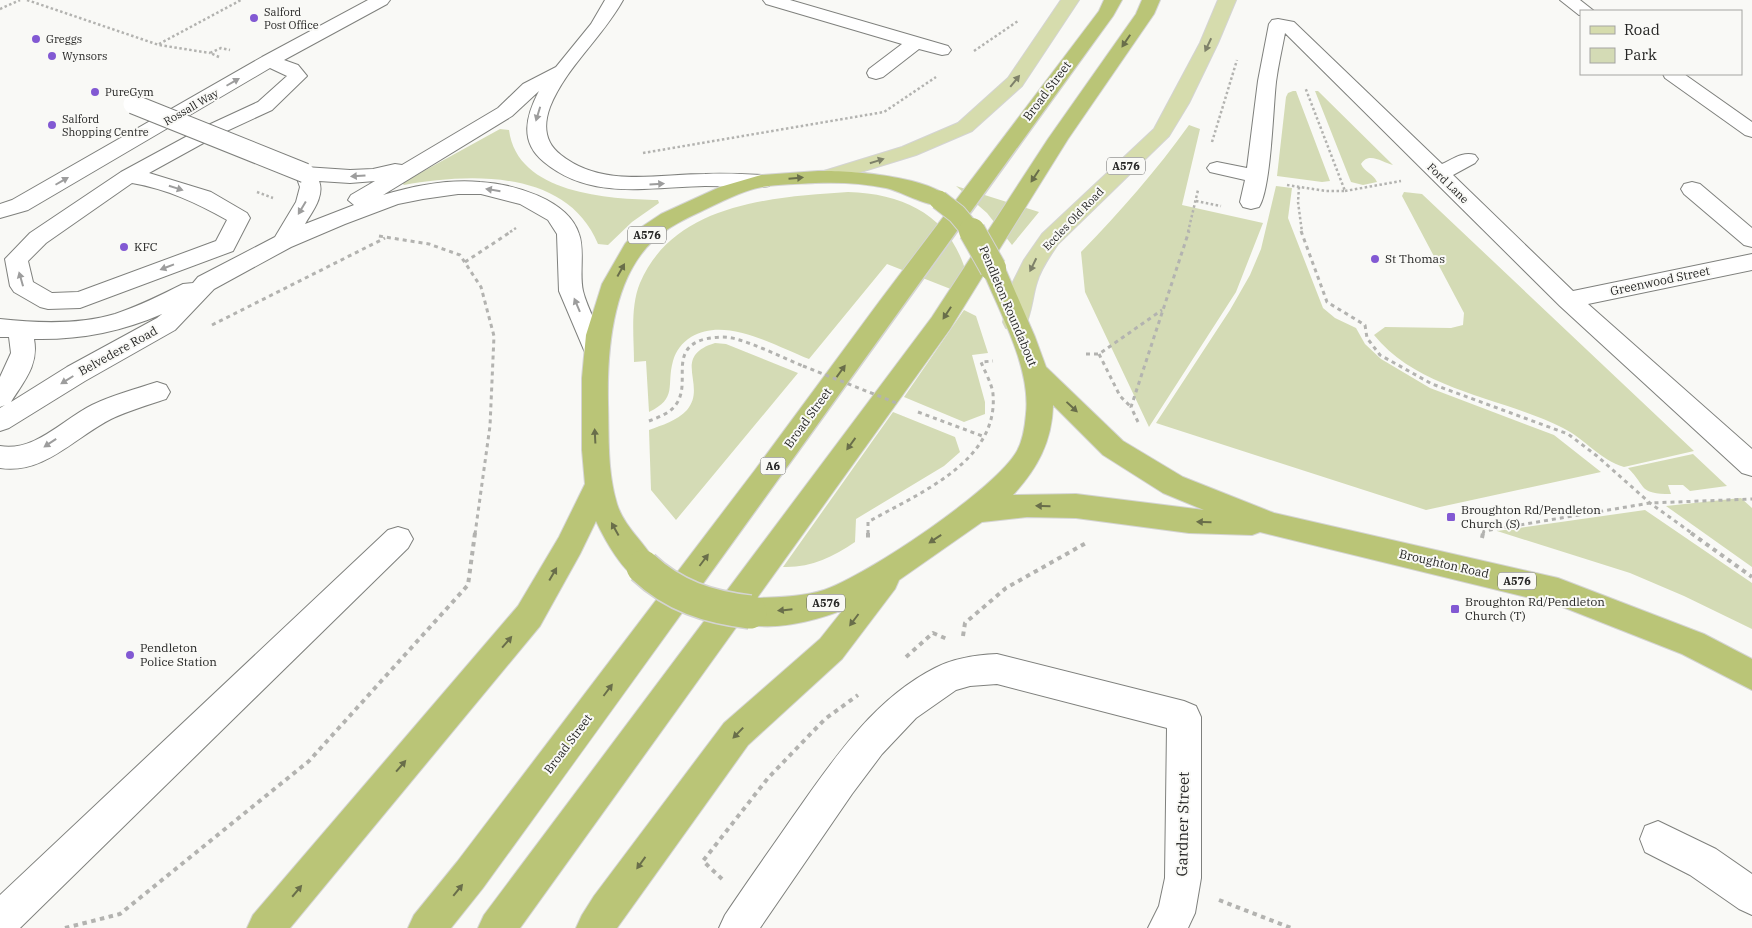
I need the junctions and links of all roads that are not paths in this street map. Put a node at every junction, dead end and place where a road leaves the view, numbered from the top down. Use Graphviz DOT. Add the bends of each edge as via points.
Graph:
graph roads {
  1 [pos="381,0"];
  2 [pos="772,0"];
  3 [pos="1070,0"];
  4 [pos="1113,0"];
  5 [pos="1151,0"];
  6 [pos="1227,0"];
  7 [pos="1569,0"];
  8 [pos="621,3"];
  9 [pos="1584,10"];
  10 [pos="916,42"];
  11 [pos="942,50"];
  12 [pos="269,61"];
  13 [pos="561,71"];
  14 [pos="876,74"];
  15 [pos="1673,75"];
  16 [pos="133,104"];
  17 [pos="1752,131"];
  18 [pos="1468,159"];
  19 [pos="422,160"];
  20 [pos="1210,170"];
  21 [pos="305,173"];
  22 [pos="1439,174"];
  23 [pos="831,175"];
  24 [pos="128,176"];
  25 [pos="1256,177"];
  26 [pos="762,181"];
  27 [pos="1692,189"];
  28 [pos="1251,202"];
  29 [pos="10,208"];
  30 [pos="337,219"];
  31 [pos="0,225"];
  32 [pos="1752,240"];
  33 [pos="283,242"];
  34 [pos="1752,262"];
  35 [pos="206,283"];
  36 [pos="1568,300"];
  37 [pos="1016,322"];
  38 [pos="10,329"];
  39 [pos="596,350"];
  40 [pos="1036,373"];
  41 [pos="157,392"];
  42 [pos="0,397"];
  43 [pos="0,421"];
  44 [pos="0,457"];
  45 [pos="1752,465"];
  46 [pos="599,484"];
  47 [pos="975,512"];
  48 [pos="1270,524"];
  49 [pos="398,539"];
  50 [pos="894,567"];
  51 [pos="1752,675"];
  52 [pos="1658,839"];
  53 [pos="1752,896"];
  54 [pos="744,918"];
  55 [pos="0,921"];
  56 [pos="266,928"];
  57 [pos="427,928"];
  58 [pos="497,928"];
  59 [pos="595,928"];
  60 [pos="1167,928"];
  1 -- 12 [label="street, Rossall Way"];
  2 -- 10 [label="street"];
  23 -- 3 [label="main road, A576, one-way" via="909,151 965,127 1015,82"];
  57 -- 4 [label="highway, Broad Street / A6, one-way" via="476,867 759,486"];
  5 -- 58 [label="highway, one-way" via="1145,14 1058,140 941,323"];
  6 -- 37 [label="main road, Eccles Old Road / A576, one-way" via="1192,77 1162,132 1050,239 1035,260 1025,282"];
  7 -- 9 [label="street"];
  8 -- 13 [label="street" via="602,20"];
  10 -- 11 [label="street"];
  10 -- 14 [label="street"];
  12 -- 24 [label="street" via="291,69 298,76 265,106"];
  29 -- 12 [label="street, Rossall Way, one-way"];
  13 -- 19 [label="street" via="530,88 505,112"];
  13 -- 26 [label="street, one-way" via="541,106 534,128 544,150 564,169 618,184"];
  15 -- 17 [label="street"];
  16 -- 21 [label="street, bridge"];
  18 -- 22 [label="street"];
  19 -- 21 [label="street, one-way" via="385,173 359,176"];
  19 -- 30 [label="street" via="363,196"];
  20 -- 25 [label="street"];
  21 -- 33 [label="street, one-way" via="311,187 307,202"];
  22 -- 25 [label="street, Ford Lane" via="1288,26 1278,24 1267,81"];
  22 -- 36 [label="street, Ford Lane"];
  26 -- 23 [label="highway, Pendleton Roundabout / A576, one-way"];
  23 -- 37 [label="highway, Pendleton Roundabout / A576, bridge" via="890,182 922,191 939,200 966,222 986,251"];
  24 -- 24 [label="street, one-way" via="153,180 203,197 239,218 225,246 80,300 48,301 22,286 16,259 38,238"];
  25 -- 28 [label="street, Ford Lane"];
  39 -- 26 [label="highway, Pendleton Roundabout / A576, one-way" via="617,277 633,248 677,214 710,198"];
  27 -- 32 [label="street"];
  29 -- 31 [label="street, Rossall Way"];
  30 -- 33 [label="street, Belvedere Road"];
  39 -- 30 [label="street, Belvedere Road, one-way" via="571,291 568,234 556,215 528,199 481,188 458,188 392,199"];
  33 -- 35 [label="street, Belvedere Road"];
  34 -- 36 [label="street, Greenwood Street"];
  35 -- 38 [label="street" via="147,311 112,322 79,328"];
  35 -- 43 [label="street, Belvedere Road, one-way" via="166,324"];
  36 -- 45 [label="street, Ford Lane"];
  37 -- 40 [label="highway, Pendleton Roundabout / A576"];
  38 -- 42 [label="street" via="24,353 17,372"];
  46 -- 39 [label="highway, Pendleton Roundabout / A576, one-way" via="595,431"];
  40 -- 47 [label="highway, Pendleton Roundabout / A576" via="1041,405 1036,434 1026,460 1005,486"];
  40 -- 48 [label="highway, Broughton Road / A576, one-way" via="1113,448 1130,460 1173,485"];
  41 -- 44 [label="street, one-way" via="102,412 34,454 13,459"];
  50 -- 46 [label="highway, Pendleton Roundabout / A576, one-way, bridge" via="854,592 823,604 750,612 698,604 656,581 624,545 608,516"];
  56 -- 46 [label="highway, one-way" via="529,616 570,545"];
  48 -- 47 [label="highway, Broughton Road / A576, one-way" via="1190,521 1076,506 1037,505"];
  47 -- 50 [label="highway, Pendleton Roundabout / A576, one-way"];
  48 -- 51 [label="highway, Broughton Road / A576" via="1558,591 1693,644"];
  49 -- 55 [label="street"];
  50 -- 59 [label="highway, one-way" via="831,649 736,734"];
  52 -- 53 [label="street" via="1703,862"];
  54 -- 60 [label="street, Gardner Street" via="855,759 882,728 916,696 946,678 968,670 997,669 1184,717 1181,886 1176,913"];
}
